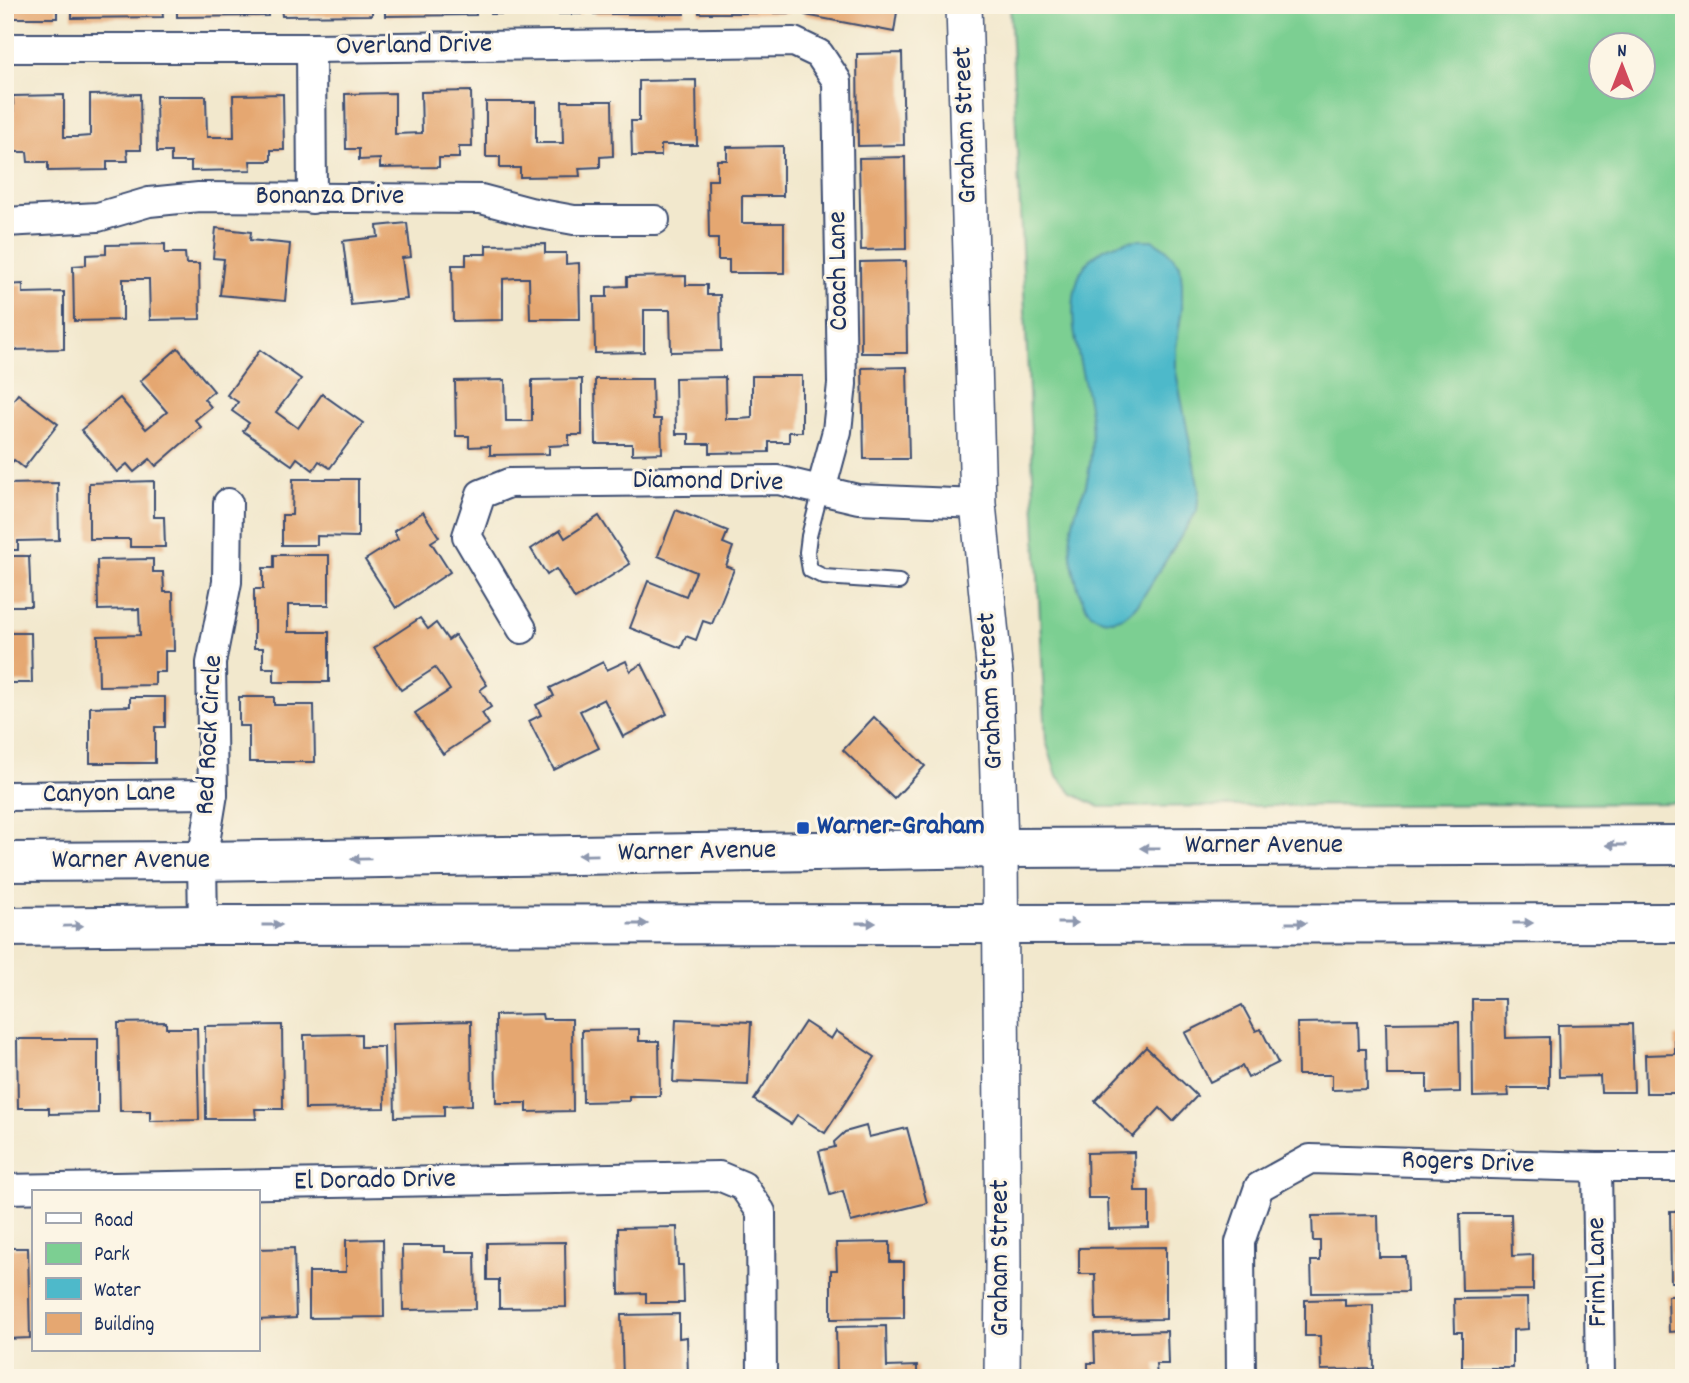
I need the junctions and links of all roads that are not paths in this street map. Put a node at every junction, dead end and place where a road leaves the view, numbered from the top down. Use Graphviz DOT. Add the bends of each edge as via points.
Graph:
graph roads {
  1 [pos="964,5"];
  2 [pos="5,48"];
  3 [pos="311,48"];
  4 [pos="819,54"];
  5 [pos="312,199"];
  6 [pos="655,219"];
  7 [pos="5,222"];
  8 [pos="821,490"];
  9 [pos="228,503"];
  10 [pos="978,504"];
  11 [pos="899,582"];
  12 [pos="522,629"];
  13 [pos="212,794"];
  14 [pos="5,796"];
  15 [pos="1684,845"];
  16 [pos="1000,848"];
  17 [pos="202,861"];
  18 [pos="5,862"];
  19 [pos="1000,923"];
  20 [pos="1684,923"];
  21 [pos="203,925"];
  22 [pos="5,927"];
  23 [pos="1597,1167"];
  24 [pos="1684,1167"];
  25 [pos="5,1189"];
  26 [pos="762,1378"];
  27 [pos="1002,1378"];
  28 [pos="1241,1378"];
  29 [pos="1600,1378"];
  1 -- 10 [label="street, Graham Street"];
  2 -- 3 [label="street, Overland Drive"];
  3 -- 4 [label="street, Overland Drive" via="794,42"];
  3 -- 5 [label="street"];
  4 -- 8 [label="street, Coach Lane" via="837,81 842,384 837,430"];
  5 -- 6 [label="street, Bonanza Drive" via="481,199 574,220"];
  5 -- 7 [label="street, Bonanza Drive" via="199,197 149,202 98,217"];
  8 -- 10 [label="street, Diamond Drive" via="858,499"];
  8 -- 11 [label="lane" via="809,536 810,570 824,577"];
  8 -- 12 [label="street, Diamond Drive" via="778,480 509,482 481,494 467,536"];
  9 -- 13 [label="street, Red Rock Circle" via="227,582 211,663"];
  10 -- 16 [label="street, Graham Street" via="995,675"];
  13 -- 14 [label="street, Canyon Lane"];
  13 -- 17 [label="street, Red Rock Circle"];
  15 -- 16 [label="main road, Warner Avenue, one-way"];
  16 -- 17 [label="main road, Warner Avenue, one-way"];
  16 -- 19 [label="street, Graham Street"];
  17 -- 18 [label="main road, Warner Avenue"];
  17 -- 21 [label="street, Red Rock Circle"];
  19 -- 20 [label="main road, one-way"];
  21 -- 19 [label="main road, one-way"];
  19 -- 27 [label="street, Graham Street"];
  22 -- 21 [label="main road, one-way"];
  23 -- 24 [label="street, Rogers Drive"];
  23 -- 28 [label="street, Rogers Drive" via="1310,1159 1259,1187 1240,1242"];
  23 -- 29 [label="street, Friml Lane"];
  25 -- 26 [label="street, El Dorado Drive" via="719,1176 743,1186 761,1212"];
}
